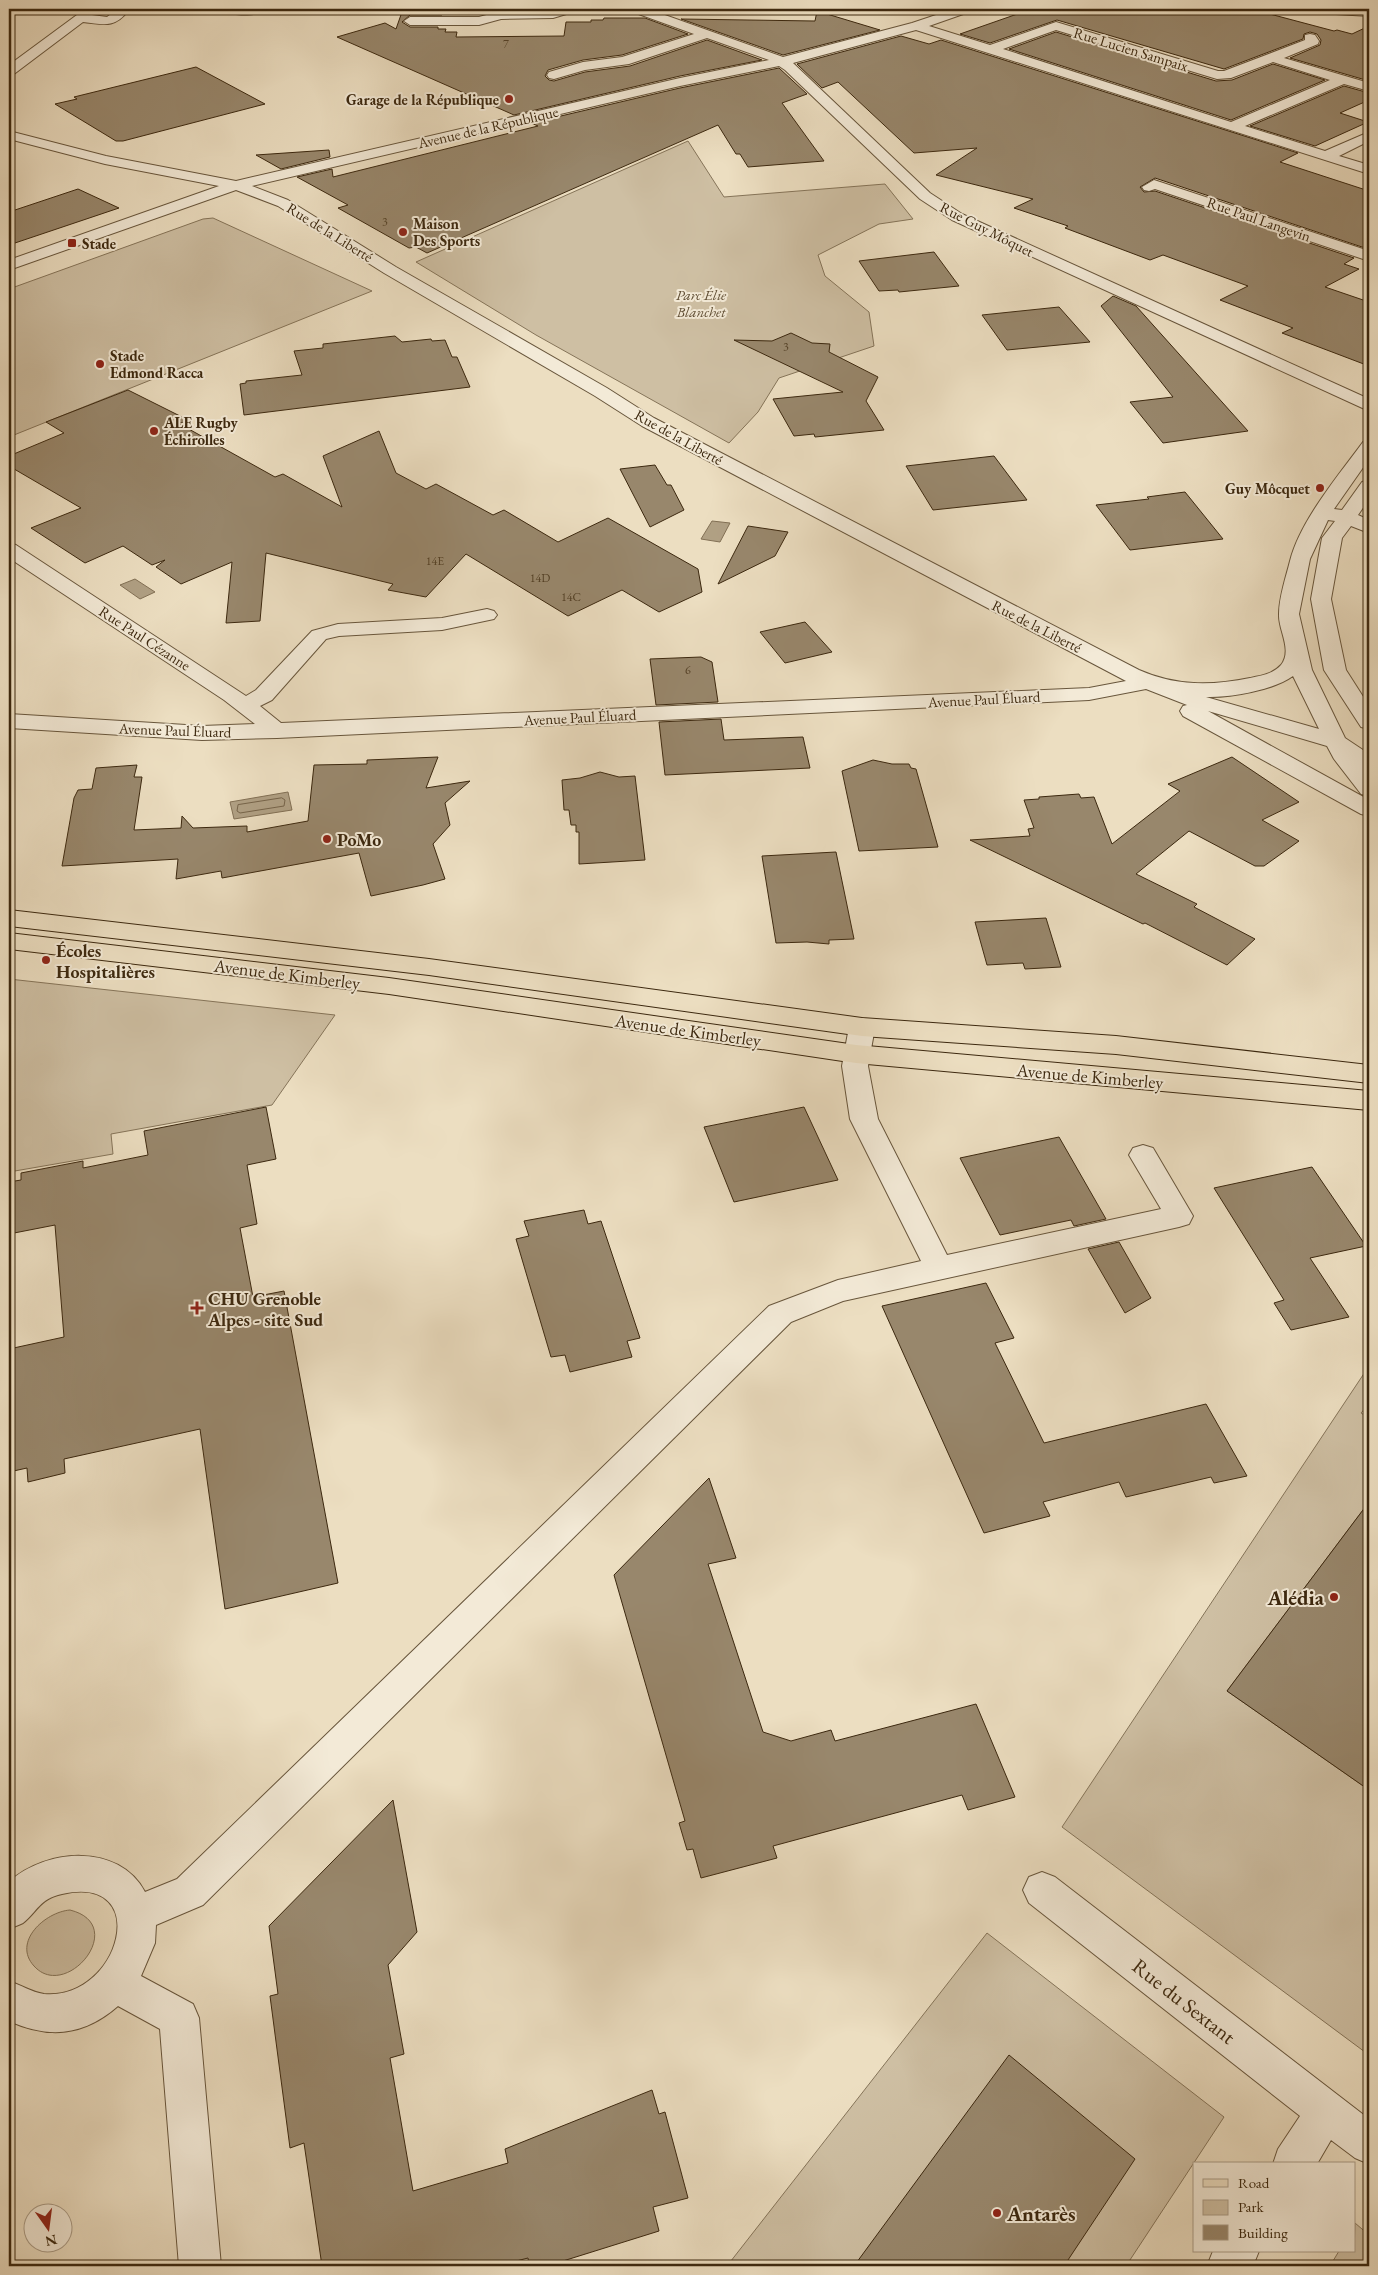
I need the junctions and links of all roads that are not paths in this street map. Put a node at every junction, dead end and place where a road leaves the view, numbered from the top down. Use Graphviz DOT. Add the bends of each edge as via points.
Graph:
graph roads {
  1 [pos="94,9"];
  2 [pos="228,9"];
  3 [pos="260,9"];
  4 [pos="569,9"];
  5 [pos="638,9"];
  6 [pos="964,9"];
  7 [pos="1336,10"];
  8 [pos="1369,12"];
  9 [pos="80,18"];
  10 [pos="410,21"];
  11 [pos="916,26"];
  12 [pos="706,34"];
  13 [pos="1310,38"];
  14 [pos="990,49"];
  15 [pos="1272,58"];
  16 [pos="782,62"];
  17 [pos="9,71"];
  18 [pos="554,75"];
  19 [pos="1343,79"];
  20 [pos="1369,87"];
  21 [pos="1232,126"];
  22 [pos="9,135"];
  23 [pos="1369,136"];
  24 [pos="1327,156"];
  25 [pos="1369,170"];
  26 [pos="236,185"];
  27 [pos="1150,188"];
  28 [pos="276,201"];
  29 [pos="240,204"];
  30 [pos="222,205"];
  31 [pos="158,213"];
  32 [pos="1369,256"];
  33 [pos="9,265"];
  34 [pos="1369,406"];
  35 [pos="1369,446"];
  36 [pos="1369,486"];
  37 [pos="1321,513"];
  38 [pos="1346,516"];
  39 [pos="1369,527"];
  40 [pos="9,550"];
  41 [pos="487,615"];
  42 [pos="1297,650"];
  43 [pos="1139,680"];
  44 [pos="1354,701"];
  45 [pos="246,705"];
  46 [pos="1205,718"];
  47 [pos="9,721"];
  48 [pos="1369,722"];
  49 [pos="277,731"];
  50 [pos="1336,741"];
  51 [pos="1369,764"];
  52 [pos="1369,789"];
  53 [pos="1369,809"];
  54 [pos="9,918"];
  55 [pos="9,941"];
  56 [pos="859,1041"];
  57 [pos="1369,1074"];
  58 [pos="1369,1102"];
  59 [pos="1143,1155"];
  60 [pos="939,1268"];
  61 [pos="1042,1890"];
  62 [pos="9,1910"];
  63 [pos="136,1915"];
  64 [pos="115,1983"];
  65 [pos="9,2000"];
  66 [pos="1326,2111"];
  67 [pos="1369,2144"];
  68 [pos="1294,2162"];
  69 [pos="1237,2252"];
  70 [pos="200,2266"];
  71 [pos="1228,2266"];
  1 -- 9 [label="street"];
  1 -- 9 [label="street" via="122,11 110,20"];
  2 -- 3 [label="street"];
  4 -- 10 [label="street" via="553,14 501,15 479,21"];
  5 -- 12 [label="street, Rue Guy Môquet"];
  6 -- 11 [label="street, Avenue de la République"];
  7 -- 8 [label="street"];
  9 -- 17 [label="street"];
  11 -- 14 [label="street"];
  11 -- 16 [label="street, Avenue de la République"];
  12 -- 16 [label="street, Rue Guy Môquet"];
  12 -- 18 [label="street" via="624,61 583,66"];
  13 -- 15 [label="street, Rue Lucien Sampaix" via="1313,41"];
  14 -- 15 [label="street, Rue Lucien Sampaix" via="1056,26 1217,74 1226,75"];
  14 -- 21 [label="street"];
  15 -- 19 [label="street"];
  16 -- 26 [label="street, Avenue de la République" via="680,82"];
  16 -- 34 [label="street, Rue Guy Môquet" via="925,196 957,217"];
  19 -- 20 [label="street"];
  19 -- 21 [label="street"];
  21 -- 24 [label="street"];
  22 -- 26 [label="street, Avenue de la République" via="105,160"];
  23 -- 24 [label="street"];
  24 -- 25 [label="street"];
  26 -- 28 [label="street, Rue de la Liberté"];
  26 -- 31 [label="street"];
  27 -- 32 [label="street, Rue Paul Langevin" via="1154,184"];
  28 -- 29 [label="street"];
  28 -- 43 [label="street, Rue de la Liberté" via="648,422"];
  30 -- 31 [label="street"];
  31 -- 33 [label="street"];
  35 -- 37 [label="street"];
  36 -- 38 [label="street"];
  37 -- 38 [label="street"];
  37 -- 42 [label="street" via="1300,559 1289,614"];
  38 -- 39 [label="street"];
  38 -- 44 [label="street" via="1332,538 1320,599 1335,670"];
  40 -- 45 [label="street, Rue Paul Cézanne"];
  41 -- 45 [label="street, Avenue Paul Éluard" via="442,624 338,630 319,635 264,695"];
  42 -- 43 [label="street, Rue de la Liberté" via="1291,667 1275,679 1234,688 1185,690"];
  42 -- 50 [label="street" via="1301,670"];
  43 -- 46 [label="street, Rue de la Liberté"];
  43 -- 49 [label="street, Avenue Paul Éluard" via="1089,694"];
  43 -- 50 [label="street, Rue de la Liberté" via="1192,700"];
  44 -- 48 [label="street"];
  44 -- 50 [label="street, Rue de la Liberté" via="1356,721 1350,732"];
  45 -- 49 [label="street, Rue Paul Cézanne"];
  46 -- 50 [label="street, Rue de la Liberté" via="1262,743 1287,750 1325,746"];
  46 -- 53 [label="street, Rue de la Liberté"];
  47 -- 49 [label="street, Avenue Paul Éluard" via="202,733"];
  50 -- 51 [label="street, Rue de la Liberté"];
  50 -- 52 [label="street"];
  54 -- 56 [label="main road, Avenue de Kimberley" via="429,967"];
  55 -- 56 [label="main road, Avenue de Kimberley"];
  56 -- 57 [label="main road, Avenue de Kimberley" via="1116,1045"];
  56 -- 58 [label="main road, Avenue de Kimberley"];
  56 -- 60 [label="street" via="857,1084 864,1119"];
  59 -- 60 [label="street" via="1179,1216"];
  60 -- 63 [label="street" via="838,1291 780,1314 190,1892"];
  61 -- 66 [label="street, Rue du Sextant"];
  62 -- 63 [label="street" via="25,1893 46,1880 77,1873 93,1874 112,1882 127,1896"];
  63 -- 64 [label="street" via="136,1938 130,1962"];
  64 -- 65 [label="street" via="94,2000 71,2012 46,2015 24,2010"];
  64 -- 70 [label="street" via="179,2018"];
  66 -- 67 [label="street, Rue du Sextant"];
  66 -- 68 [label="street"];
  69 -- 71 [label="street"];
}
